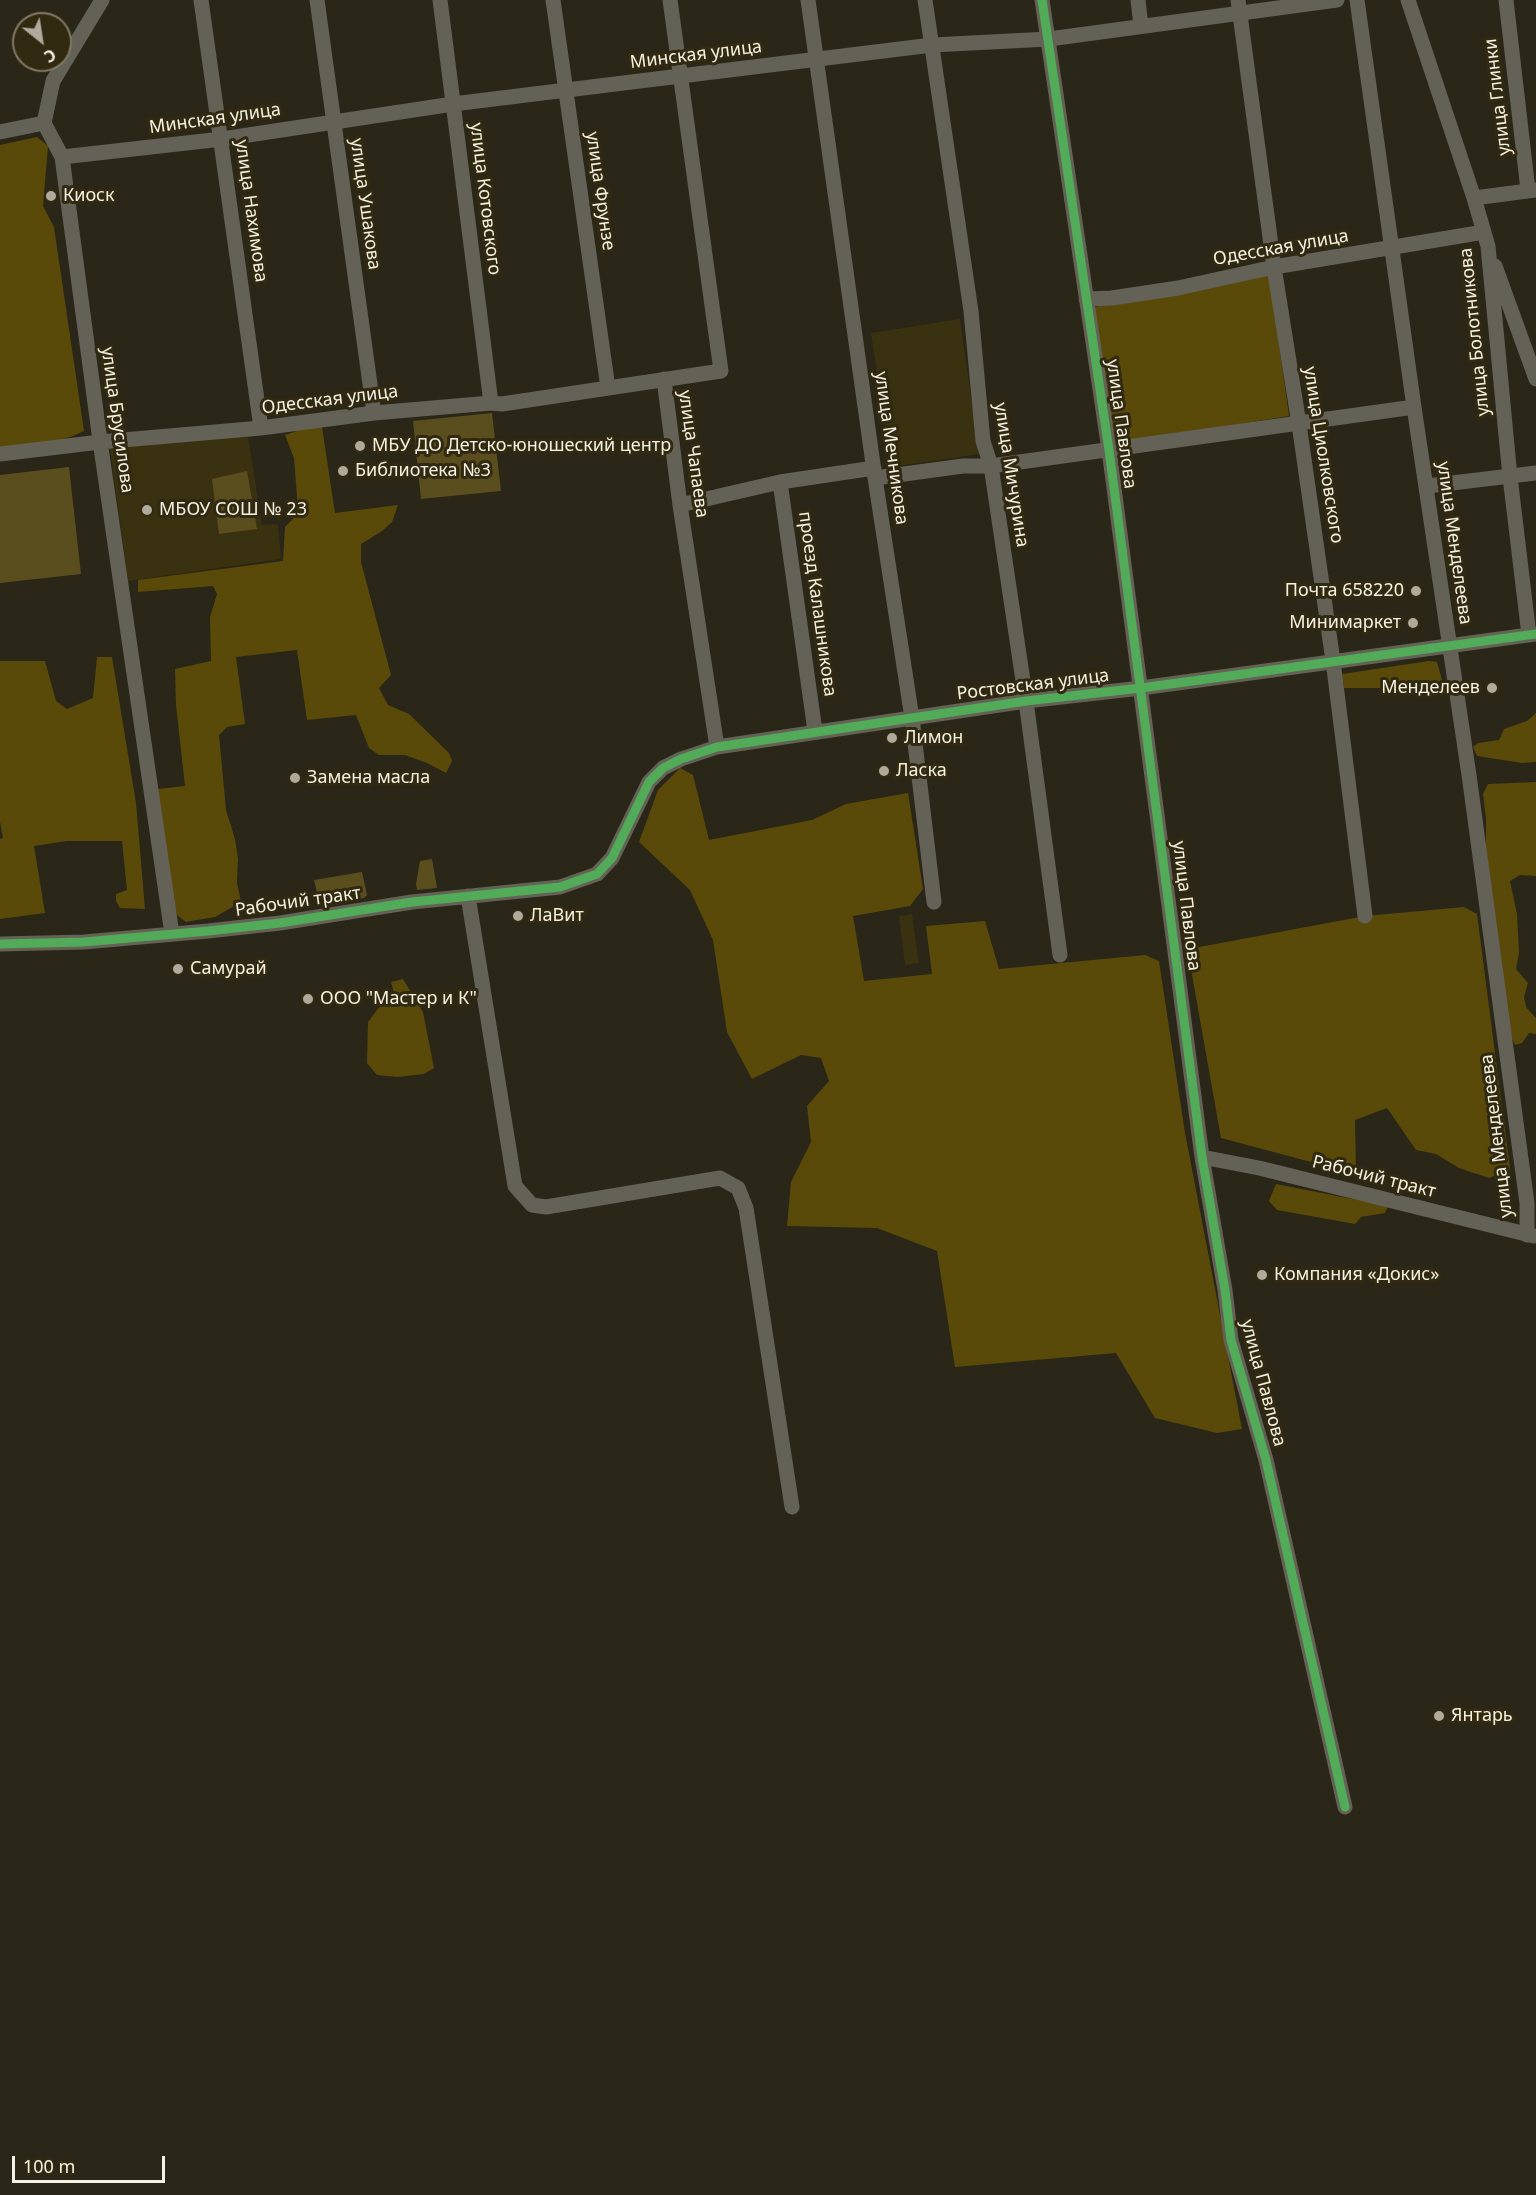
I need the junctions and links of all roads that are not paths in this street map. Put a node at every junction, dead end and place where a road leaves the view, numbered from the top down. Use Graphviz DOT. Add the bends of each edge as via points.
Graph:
graph roads {
  1 [pos="102,0"];
  2 [pos="201,0"];
  3 [pos="317,0"];
  4 [pos="440,0"];
  5 [pos="552,0"];
  6 [pos="670,0"];
  7 [pos="808,0"];
  8 [pos="925,0"];
  9 [pos="1042,0"];
  10 [pos="1138,0"];
  11 [pos="1337,0"];
  12 [pos="1357,0"];
  13 [pos="1408,0"];
  14 [pos="1506,0"];
  15 [pos="1239,7"];
  16 [pos="1141,26"];
  17 [pos="1048,39"];
  18 [pos="932,45"];
  19 [pos="817,59"];
  20 [pos="680,77"];
  21 [pos="566,92"];
  22 [pos="453,104"];
  23 [pos="335,121"];
  24 [pos="44,123"];
  25 [pos="0,132"];
  26 [pos="222,139"];
  27 [pos="62,157"];
  28 [pos="1532,190"];
  29 [pos="1474,198"];
  30 [pos="1486,239"];
  31 [pos="1392,248"];
  32 [pos="1274,267"];
  33 [pos="1086,299"];
  34 [pos="663,379"];
  35 [pos="1536,379"];
  36 [pos="608,388"];
  37 [pos="491,403"];
  38 [pos="1414,407"];
  39 [pos="374,413"];
  40 [pos="1299,424"];
  41 [pos="261,428"];
  42 [pos="100,442"];
  43 [pos="1109,450"];
  44 [pos="0,454"];
  45 [pos="991,466"];
  46 [pos="874,473"];
  47 [pos="1536,473"];
  48 [pos="1509,477"];
  49 [pos="780,482"];
  50 [pos="1427,486"];
  51 [pos="680,505"];
  52 [pos="1532,634"];
  53 [pos="1449,645"];
  54 [pos="1333,661"];
  55 [pos="1141,688"];
  56 [pos="1026,701"];
  57 [pos="912,718"];
  58 [pos="815,731"];
  59 [pos="717,747"];
  60 [pos="597,874"];
  61 [pos="468,896"];
  62 [pos="934,903"];
  63 [pos="1365,916"];
  64 [pos="172,934"];
  65 [pos="0,944"];
  66 [pos="1060,955"];
  67 [pos="1202,1157"];
  68 [pos="1532,1236"];
  69 [pos="792,1506"];
  70 [pos="1345,1807"];
  1 -- 24 [label="street" via="52,81"];
  2 -- 26 [label="street, улица Нахимова"];
  3 -- 23 [label="street, улица Ушакова"];
  4 -- 22 [label="street, улица Котовского"];
  5 -- 21 [label="street, улица Фрунзе"];
  6 -- 20 [label="street, улица Чапаева"];
  7 -- 19 [label="street, улица Мечникова"];
  8 -- 18 [label="street, улица Мичурина"];
  9 -- 17 [label="street, улица Павлова"];
  10 -- 16 [label="street"];
  11 -- 15 [label="street, Минская улица"];
  12 -- 31 [label="street, улица Менделеева"];
  13 -- 29 [label="street, улица Болотникова"];
  14 -- 28 [label="street, улица Глинки"];
  15 -- 16 [label="street, Минская улица"];
  15 -- 32 [label="street, улица Циолковского"];
  16 -- 17 [label="street, Минская улица"];
  17 -- 18 [label="street, Минская улица"];
  17 -- 33 [label="street, улица Павлова"];
  18 -- 19 [label="street, Минская улица"];
  18 -- 45 [label="street, улица Мичурина" via="971,311 983,441"];
  19 -- 20 [label="street, Минская улица"];
  19 -- 46 [label="street, улица Мечникова"];
  20 -- 21 [label="street, Минская улица"];
  20 -- 34 [label="street, улица Чапаева" via="720,371"];
  21 -- 22 [label="street, Минская улица"];
  21 -- 36 [label="street, улица Фрунзе"];
  22 -- 23 [label="street, Минская улица"];
  22 -- 37 [label="street, улица Котовского"];
  23 -- 26 [label="street, Минская улица"];
  23 -- 39 [label="street, улица Ушакова"];
  24 -- 25 [label="street"];
  24 -- 27 [label="street, улица Брусилова"];
  26 -- 27 [label="street, Минская улица"];
  26 -- 41 [label="street, улица Нахимова"];
  27 -- 42 [label="street, улица Брусилова"];
  28 -- 29 [label="street"];
  29 -- 30 [label="street, улица Болотникова"];
  30 -- 31 [label="street, Одесская улица"];
  30 -- 35 [label="street"];
  30 -- 48 [label="street, улица Болотникова"];
  31 -- 32 [label="street, Одесская улица"];
  31 -- 38 [label="street, улица Менделеева"];
  32 -- 33 [label="street, Одесская улица" via="1178,288"];
  32 -- 40 [label="street, улица Циолковского"];
  33 -- 43 [label="street, улица Павлова"];
  34 -- 36 [label="street, Одесская улица"];
  34 -- 51 [label="street, улица Чапаева"];
  36 -- 37 [label="street, Одесская улица"];
  37 -- 39 [label="street, Одесская улица"];
  38 -- 40 [label="street"];
  38 -- 50 [label="street, улица Менделеева"];
  39 -- 41 [label="street, Одесская улица"];
  40 -- 43 [label="street"];
  40 -- 54 [label="street, улица Циолковского"];
  41 -- 42 [label="street, Одесская улица"];
  42 -- 44 [label="street, Одесская улица"];
  42 -- 64 [label="street, улица Брусилова"];
  43 -- 45 [label="street"];
  43 -- 55 [label="street, улица Павлова"];
  45 -- 46 [label="street"];
  45 -- 56 [label="street, улица Мичурина"];
  46 -- 49 [label="street"];
  46 -- 57 [label="street, улица Мечникова"];
  47 -- 48 [label="street"];
  48 -- 50 [label="street"];
  48 -- 52 [label="street, улица Болотникова"];
  49 -- 51 [label="street"];
  49 -- 58 [label="street, проезд Калашникова"];
  50 -- 53 [label="street, улица Менделеева"];
  51 -- 59 [label="street, улица Чапаева"];
  52 -- 53 [label="street, Ростовская улица"];
  53 -- 54 [label="street, Ростовская улица"];
  53 -- 68 [label="street, улица Менделеева"];
  54 -- 55 [label="street, Ростовская улица"];
  54 -- 63 [label="street, улица Циолковского"];
  55 -- 56 [label="street, Ростовская улица"];
  55 -- 67 [label="street, улица Павлова"];
  56 -- 57 [label="street, Ростовская улица"];
  56 -- 66 [label="street, улица Мичурина"];
  57 -- 58 [label="street, Ростовская улица"];
  57 -- 62 [label="street, улица Мечникова"];
  58 -- 59 [label="street, Ростовская улица"];
  59 -- 60 [label="street, Ростовская улица" via="663,768 649,782 622,841"];
  60 -- 61 [label="street, Рабочий тракт" via="560,887"];
  61 -- 64 [label="street, Рабочий тракт"];
  61 -- 69 [label="street" via="515,1186 520,1193 532,1205 546,1207 720,1178 738,1188 746,1208"];
  64 -- 65 [label="street, Рабочий тракт"];
  67 -- 68 [label="street, Рабочий тракт"];
  67 -- 70 [label="street, улица Павлова" via="1231,1340 1266,1460"];
}
